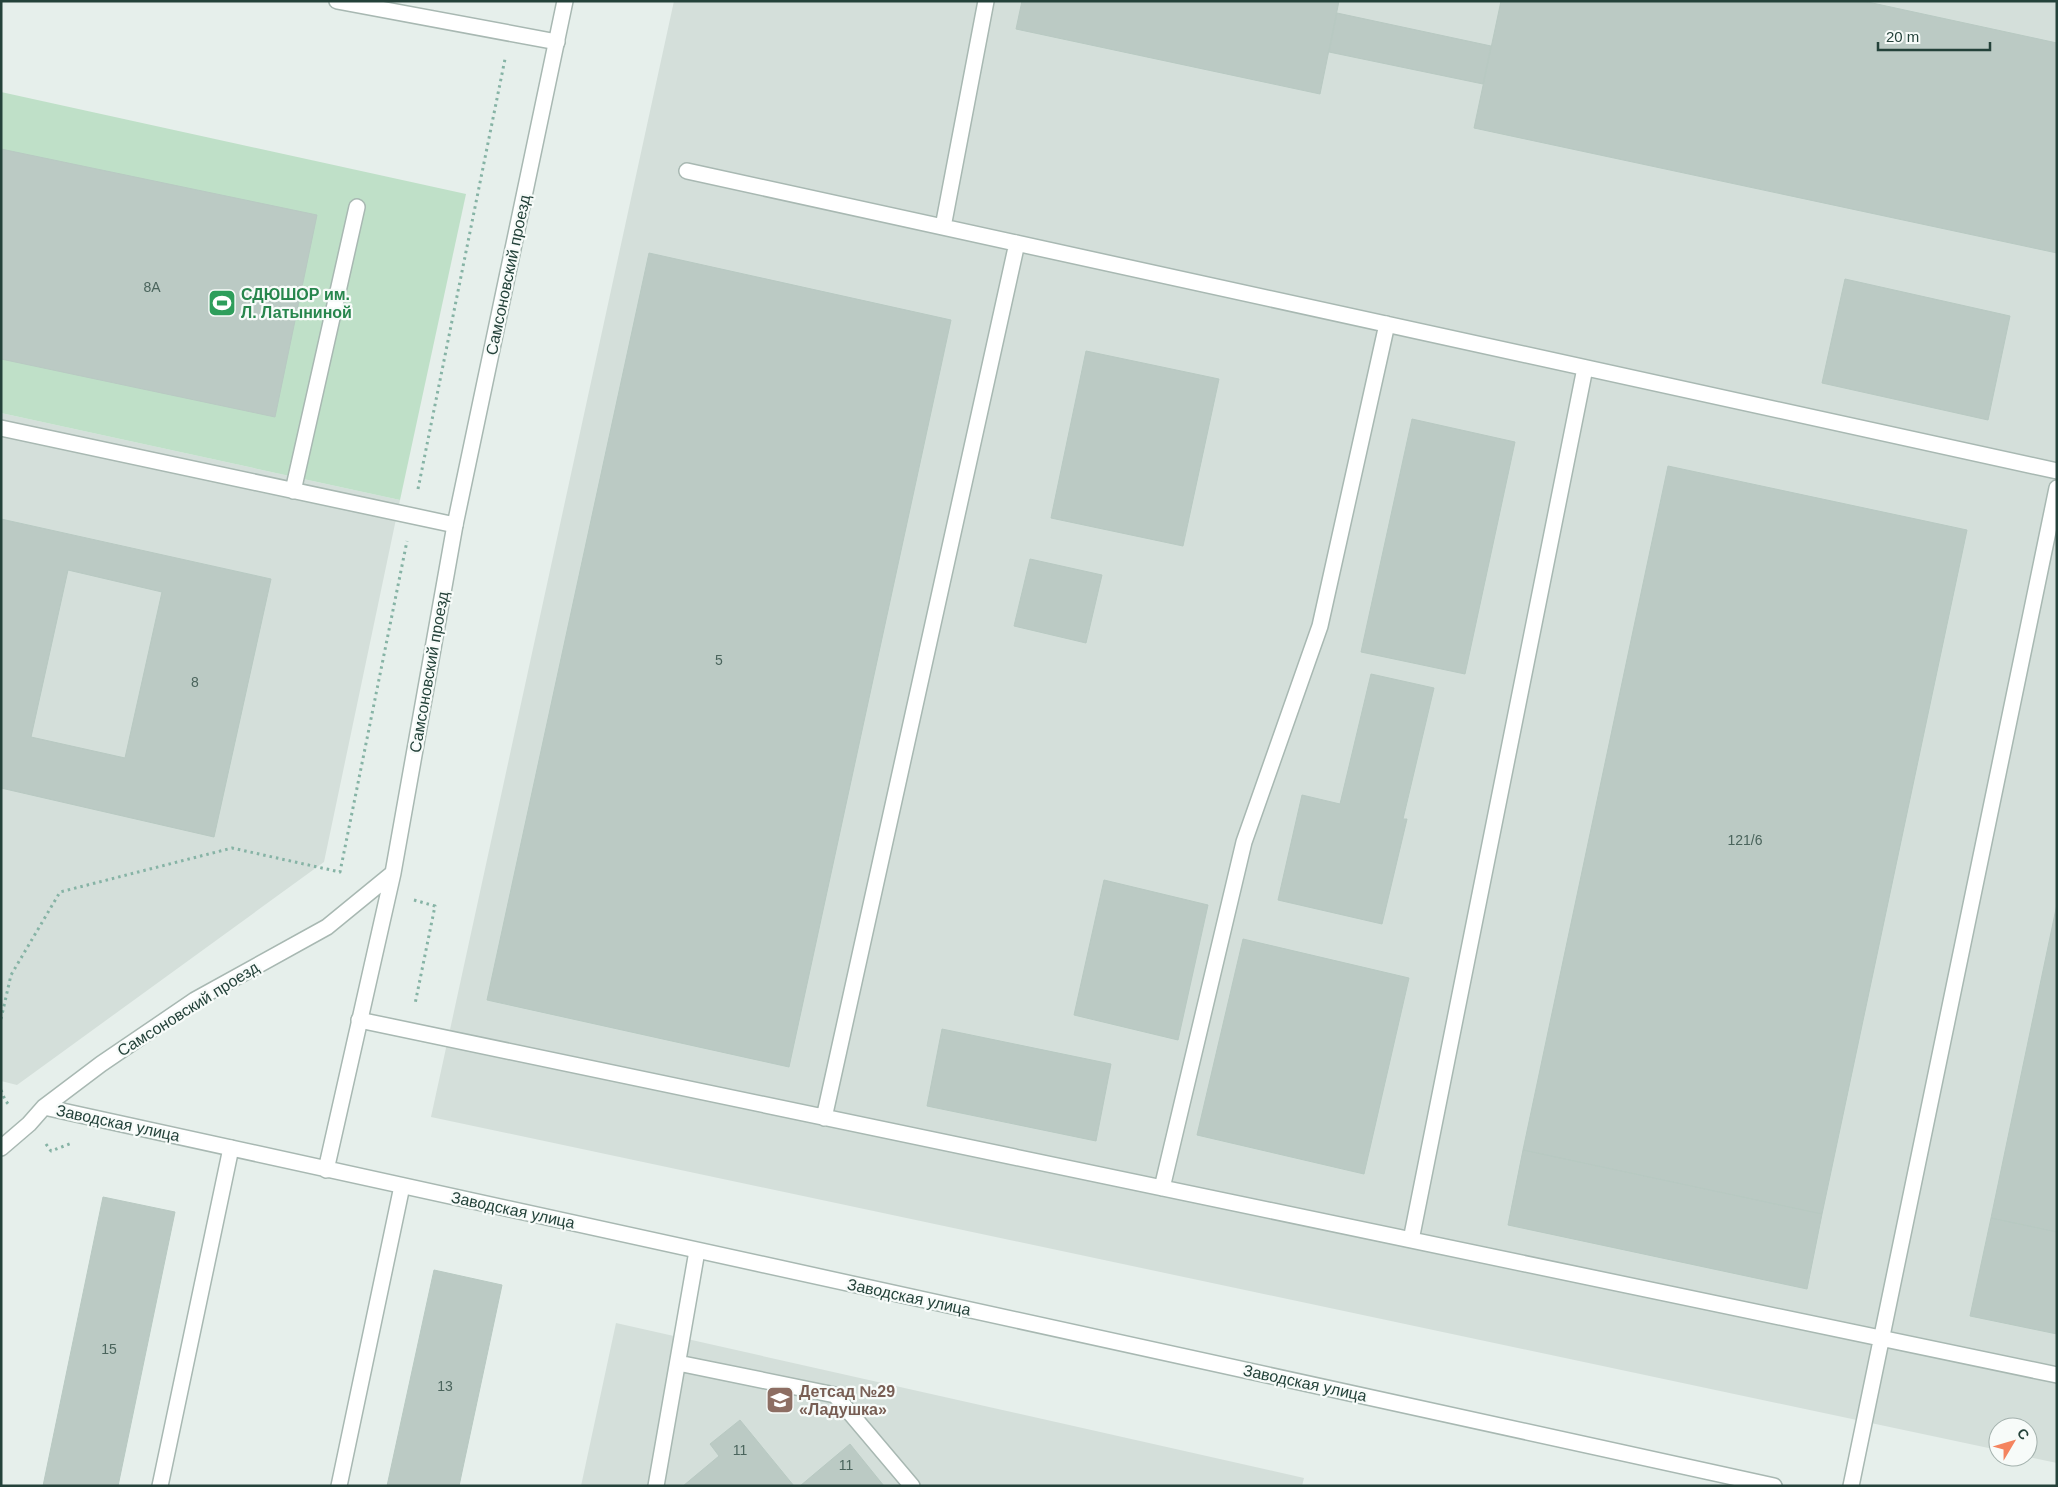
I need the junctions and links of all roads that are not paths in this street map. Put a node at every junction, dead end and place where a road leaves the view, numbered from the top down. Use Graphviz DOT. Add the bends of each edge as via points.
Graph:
graph roads {
  1 [pos="337,1"];
  2 [pos="565,1"];
  3 [pos="986,1"];
  4 [pos="556,42"];
  5 [pos="687,171"];
  6 [pos="357,207"];
  7 [pos="943,227"];
  8 [pos="1017,243"];
  9 [pos="1386,324"];
  10 [pos="1585,368"];
  11 [pos="1,428"];
  12 [pos="2057,471"];
  13 [pos="2057,488"];
  14 [pos="293,491"];
  15 [pos="455,526"];
  16 [pos="392,873"];
  17 [pos="359,1020"];
  18 [pos="44,1107"];
  19 [pos="824,1118"];
  20 [pos="1,1148"];
  21 [pos="231,1148"];
  22 [pos="326,1170"];
  23 [pos="402,1186"];
  24 [pos="1162,1188"];
  25 [pos="1411,1240"];
  26 [pos="697,1250"];
  27 [pos="1880,1338"];
  28 [pos="678,1363"];
  29 [pos="2057,1375"];
  30 [pos="160,1486"];
  31 [pos="339,1486"];
  32 [pos="656,1486"];
  33 [pos="912,1486"];
  34 [pos="1774,1486"];
  35 [pos="1851,1486"];
  1 -- 4 [label="street"];
  2 -- 4 [label="street, Самсоновский проезд"];
  3 -- 7 [label="street"];
  4 -- 15 [label="street, Самсоновский проезд"];
  5 -- 7 [label="street"];
  6 -- 14 [label="street"];
  7 -- 8 [label="street"];
  8 -- 9 [label="street"];
  8 -- 19 [label="street"];
  9 -- 10 [label="street"];
  9 -- 24 [label="street" via="1320,626 1244,842"];
  10 -- 12 [label="street"];
  10 -- 25 [label="street"];
  11 -- 14 [label="street"];
  13 -- 27 [label="street"];
  14 -- 15 [label="street"];
  15 -- 16 [label="street, Самсоновский проезд"];
  16 -- 17 [label="street"];
  16 -- 18 [label="street, Самсоновский проезд" via="327,927 196,1000 100,1064"];
  17 -- 19 [label="street"];
  17 -- 22 [label="street"];
  18 -- 20 [label="street, Самсоновский проезд"];
  18 -- 21 [label="street, Заводская улица"];
  19 -- 24 [label="street"];
  21 -- 22 [label="street, Заводская улица"];
  21 -- 30 [label="street"];
  22 -- 23 [label="street, Заводская улица"];
  23 -- 26 [label="street, Заводская улица"];
  23 -- 31 [label="street"];
  24 -- 25 [label="street"];
  25 -- 27 [label="street"];
  26 -- 28 [label="street"];
  26 -- 34 [label="street, Заводская улица"];
  27 -- 29 [label="street"];
  27 -- 35 [label="street"];
  28 -- 32 [label="street"];
  28 -- 33 [label="street" via="835,1395"];
}
